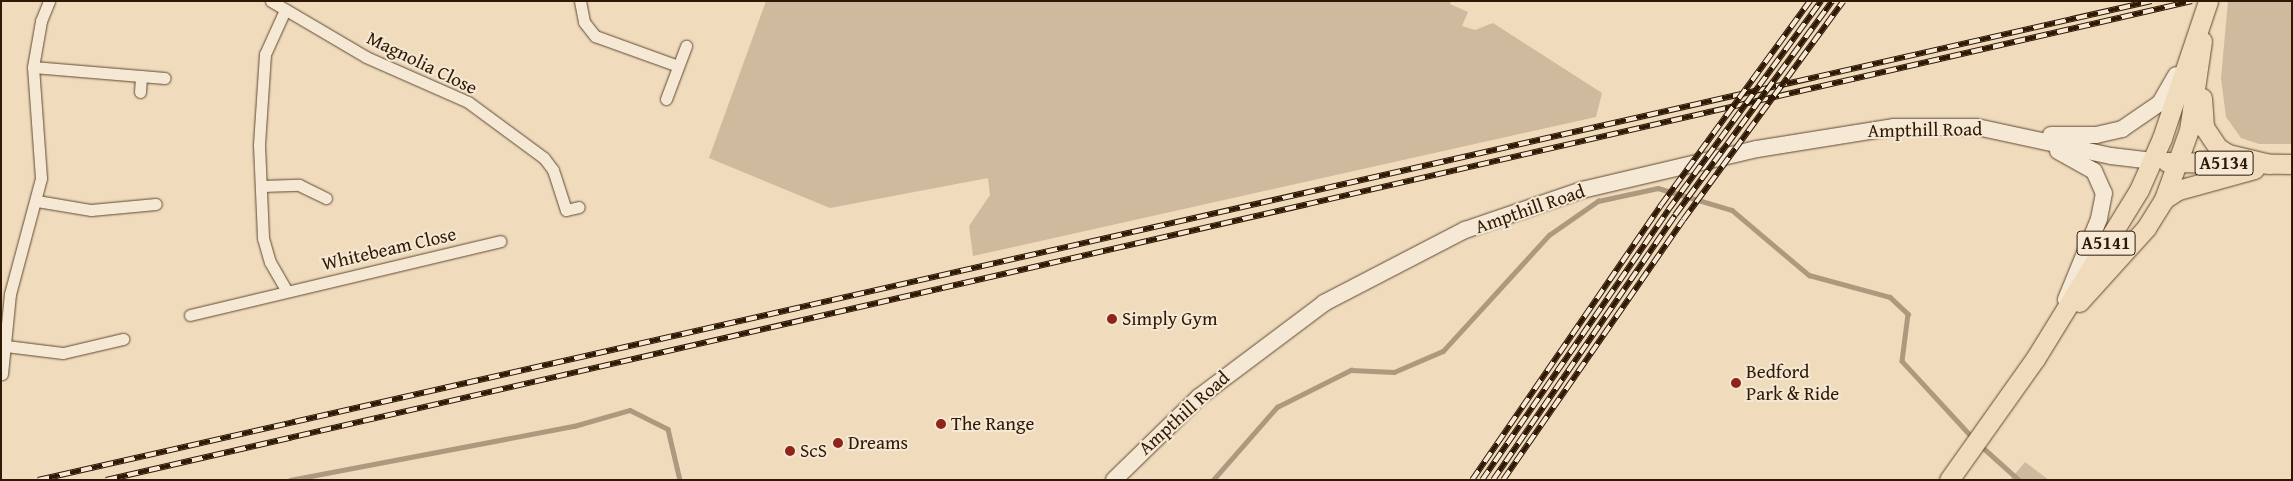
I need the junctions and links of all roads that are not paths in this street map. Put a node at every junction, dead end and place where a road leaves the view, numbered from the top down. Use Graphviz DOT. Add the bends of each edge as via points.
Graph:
graph roads {
  1 [pos="49,1"];
  2 [pos="272,1"];
  3 [pos="580,1"];
  4 [pos="2206,9"];
  5 [pos="285,10"];
  6 [pos="686,46"];
  7 [pos="678,66"];
  8 [pos="2200,66"];
  9 [pos="33,67"];
  10 [pos="141,76"];
  11 [pos="165,78"];
  12 [pos="140,92"];
  13 [pos="666,99"];
  14 [pos="2021,134"];
  15 [pos="2153,161"];
  16 [pos="2178,163"];
  17 [pos="2270,164"];
  18 [pos="2292,164"];
  19 [pos="262,186"];
  20 [pos="326,198"];
  21 [pos="2164,199"];
  22 [pos="37,201"];
  23 [pos="156,204"];
  24 [pos="579,207"];
  25 [pos="500,241"];
  26 [pos="286,290"];
  27 [pos="190,315"];
  28 [pos="2057,324"];
  29 [pos="123,339"];
  30 [pos="6,346"];
  31 [pos="2,374"];
  32 [pos="1950,479"];
  33 [pos="1114,480"];
  1 -- 9 [label="street" via="39,29"];
  2 -- 5 [label="street, Magnolia Close"];
  3 -- 7 [label="street" via="584,22 596,36"];
  4 -- 8 [label="main road"];
  4 -- 14 [label="main road, Ampthill Road" via="2168,93 2129,125 2096,135"];
  4 -- 15 [label="main road, A5141"];
  5 -- 19 [label="street" via="265,54 259,146"];
  5 -- 24 [label="street, Magnolia Close" via="366,57 468,102 544,158 553,170 566,210"];
  6 -- 7 [label="street"];
  7 -- 13 [label="street"];
  8 -- 16 [label="main road" via="2189,130"];
  8 -- 17 [label="main road" via="2206,132 2223,152"];
  9 -- 10 [label="street"];
  9 -- 22 [label="street" via="41,178"];
  10 -- 11 [label="street"];
  10 -- 12 [label="street"];
  14 -- 15 [label="main road, Ampthill Road" via="2117,157"];
  14 -- 28 [label="main road" via="2087,165 2103,184 2102,208"];
  14 -- 33 [label="main road, Ampthill Road" via="1967,126 1922,126 1815,138 1629,177 1483,224 1362,282 1285,329 1199,396"];
  15 -- 16 [label="main road, A5134"];
  15 -- 28 [label="main road, A5141"];
  16 -- 17 [label="main road, A5134"];
  16 -- 21 [label="main road"];
  17 -- 18 [label="main road, A5134"];
  17 -- 21 [label="main road" via="2178,190"];
  19 -- 20 [label="street" via="299,185"];
  19 -- 26 [label="street" via="263,238 270,262"];
  21 -- 28 [label="main road" via="2137,239"];
  22 -- 23 [label="street" via="91,210"];
  22 -- 30 [label="street" via="10,294"];
  25 -- 26 [label="street, Whitebeam Close"];
  26 -- 27 [label="street, Whitebeam Close"];
  28 -- 32 [label="main road, A5141" via="1998,415"];
  29 -- 30 [label="street" via="63,353"];
  30 -- 31 [label="street"];
}
